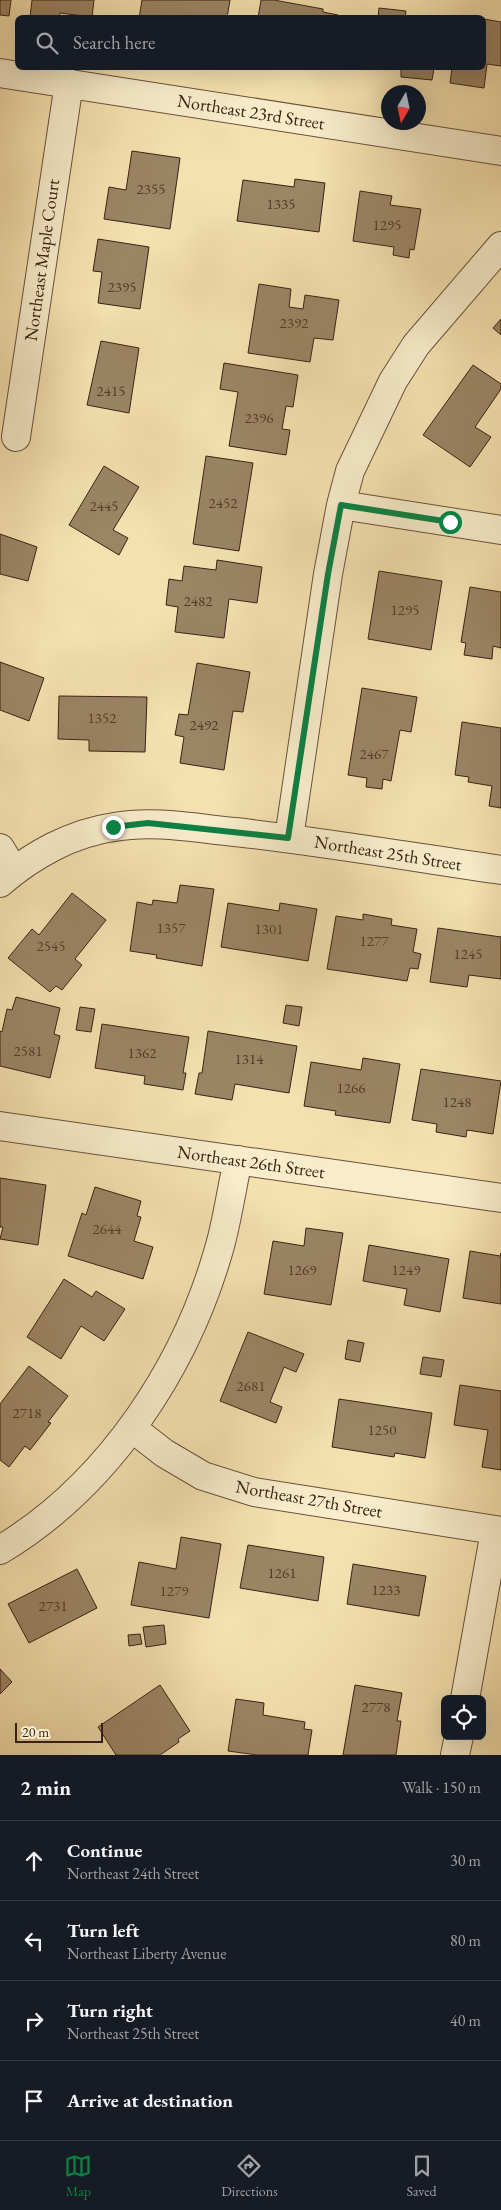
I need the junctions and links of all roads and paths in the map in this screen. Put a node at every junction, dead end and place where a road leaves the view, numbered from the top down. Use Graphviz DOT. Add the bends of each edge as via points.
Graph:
graph roads {
  1 [pos="0,73"];
  2 [pos="69,83"];
  3 [pos="501,151"];
  4 [pos="501,246"];
  5 [pos="16,437"];
  6 [pos="341,505"];
  7 [pos="501,530"];
  8 [pos="288,838"];
  9 [pos="0,848"];
  10 [pos="501,870"];
  11 [pos="7,877"];
  12 [pos="0,1126"];
  13 [pos="238,1160"];
  14 [pos="501,1198"];
  15 [pos="132,1428"];
  16 [pos="498,1531"];
  17 [pos="0,1550"];
  18 [pos="466,1695"];
  19 [pos="458,1740"];
  20 [pos="455,1755"];
  1 -- 2 [label="street, Northeast 23rd Street"];
  2 -- 3 [label="street, Northeast 23rd Street"];
  2 -- 5 [label="street, Northeast Maple Court"];
  4 -- 6 [label="street" via="416,345 393,381 350,471"];
  6 -- 7 [label="street"];
  6 -- 8 [label="street"];
  8 -- 10 [label="street, Northeast 25th Street"];
  8 -- 11 [label="street, Northeast 25th Street" via="148,823 113,827 70,839 46,850"];
  9 -- 11 [label="street, Northeast 25th Street"];
  12 -- 13 [label="street, Northeast 26th Street"];
  13 -- 14 [label="street, Northeast 26th Street"];
  13 -- 15 [label="street" via="221,1242 197,1312 169,1368"];
  15 -- 16 [label="street, Northeast 27th Street" via="164,1453 203,1476 254,1492"];
  15 -- 17 [label="street" via="95,1473 56,1510"];
  16 -- 18 [label="street"];
  19 -- 20 [label="street"];
}
